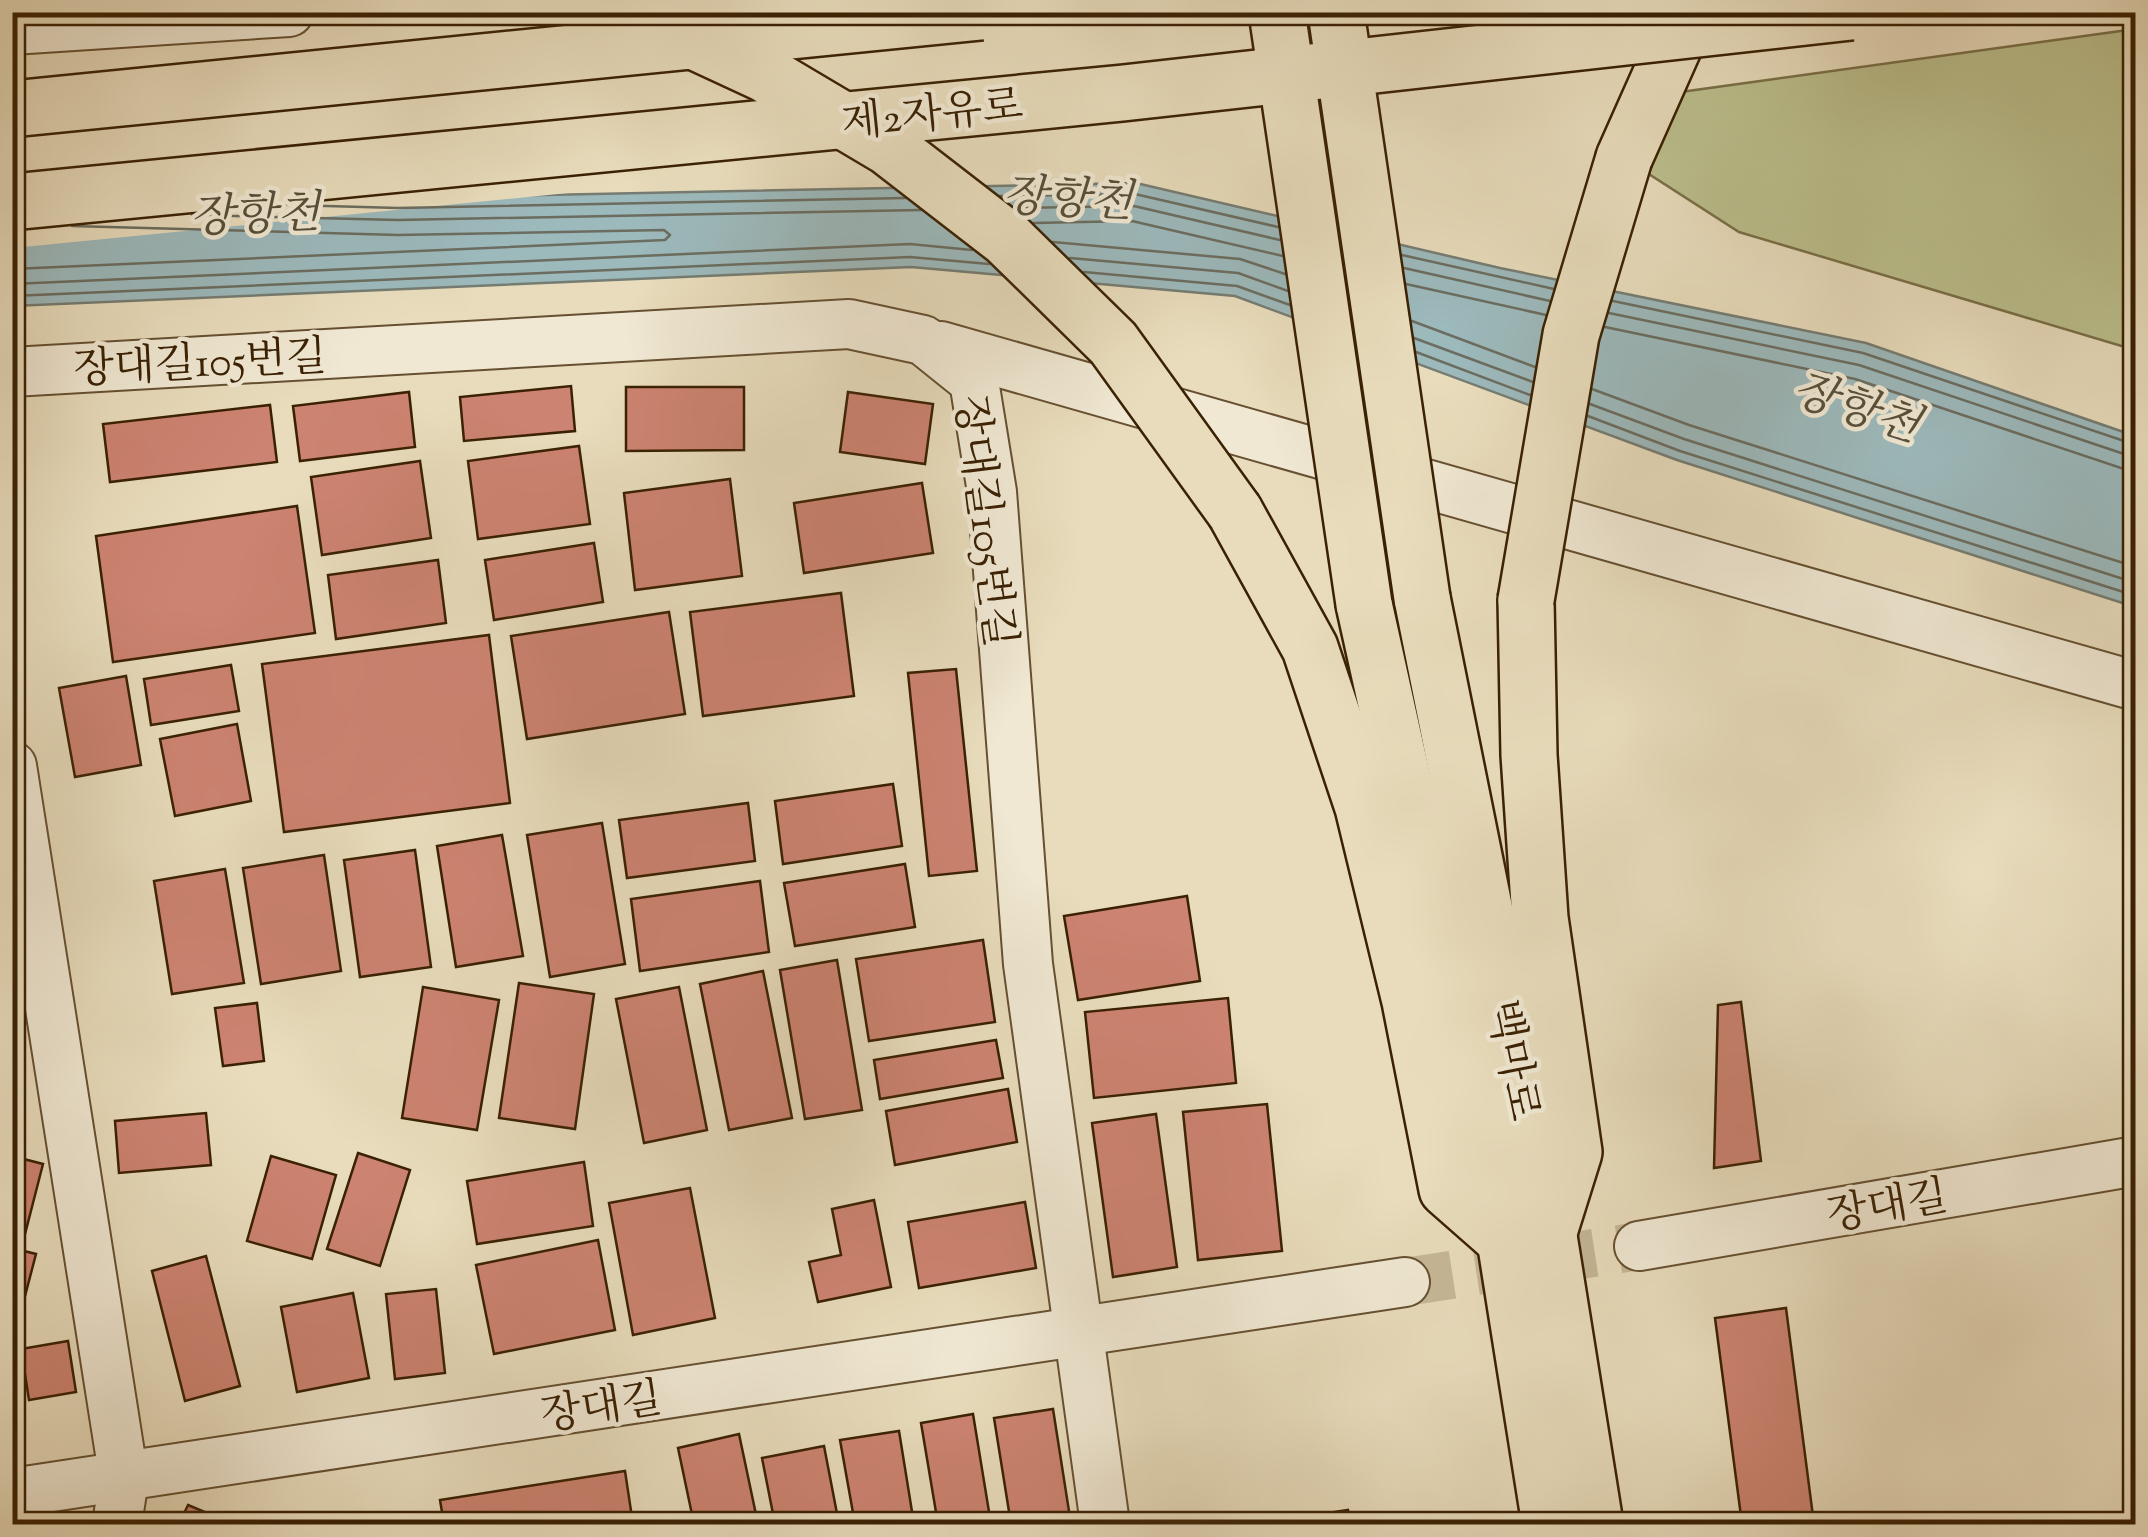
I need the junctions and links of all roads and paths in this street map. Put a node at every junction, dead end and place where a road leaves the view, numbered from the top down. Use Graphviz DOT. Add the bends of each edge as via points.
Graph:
graph roads {
  1 [pos="289,12"];
  2 [pos="635,12"];
  3 [pos="980,12"];
  4 [pos="1277,12"];
  5 [pos="1336,12"];
  6 [pos="1690,12"];
  7 [pos="1851,12"];
  8 [pos="12,30"];
  9 [pos="12,109"];
  10 [pos="12,202"];
  11 [pos="923,340"];
  12 [pos="12,372"];
  13 [pos="2136,686"];
  14 [pos="12,766"];
  15 [pos="2136,1162"];
  16 [pos="1527,1237"];
  17 [pos="1640,1246"];
  18 [pos="1405,1282"];
  19 [pos="1078,1332"];
  20 [pos="12,1492"];
  21 [pos="120,1501"];
  22 [pos="1105,1524"];
  23 [pos="1550,1524"];
  24 [pos="1595,1524"];
  1 -- 8 [label="street"];
  2 -- 16 [label="main road, bridge" via="764,74 888,147 1007,239 1113,343 1235,512 1310,648 1362,807 1447,1190"];
  3 -- 9 [label="main road, bridge"];
  4 -- 16 [label="main road, 백마로, bridge" via="1364,604"];
  5 -- 16 [label="main road, 백마로, bridge" via="1422,598"];
  6 -- 16 [label="main road, bridge" via="1624,158 1571,335 1526,600 1540,918 1574,1152"];
  7 -- 10 [label="main road, 제2자유로, bridge" via="1162,89"];
  11 -- 12 [label="street, 장대길105번길" via="849,324"];
  11 -- 13 [label="street"];
  11 -- 19 [label="street, 장대길105번길" via="974,381 989,474 1028,964"];
  14 -- 21 [label="street"];
  15 -- 17 [label="street, 장대길"];
  16 -- 23 [label="main road, 백마로"];
  16 -- 24 [label="main road, 백마로"];
  18 -- 19 [label="street, 장대길"];
  19 -- 21 [label="street, 장대길"];
  19 -- 22 [label="street"];
  20 -- 21 [label="street, 장대길"];
}
